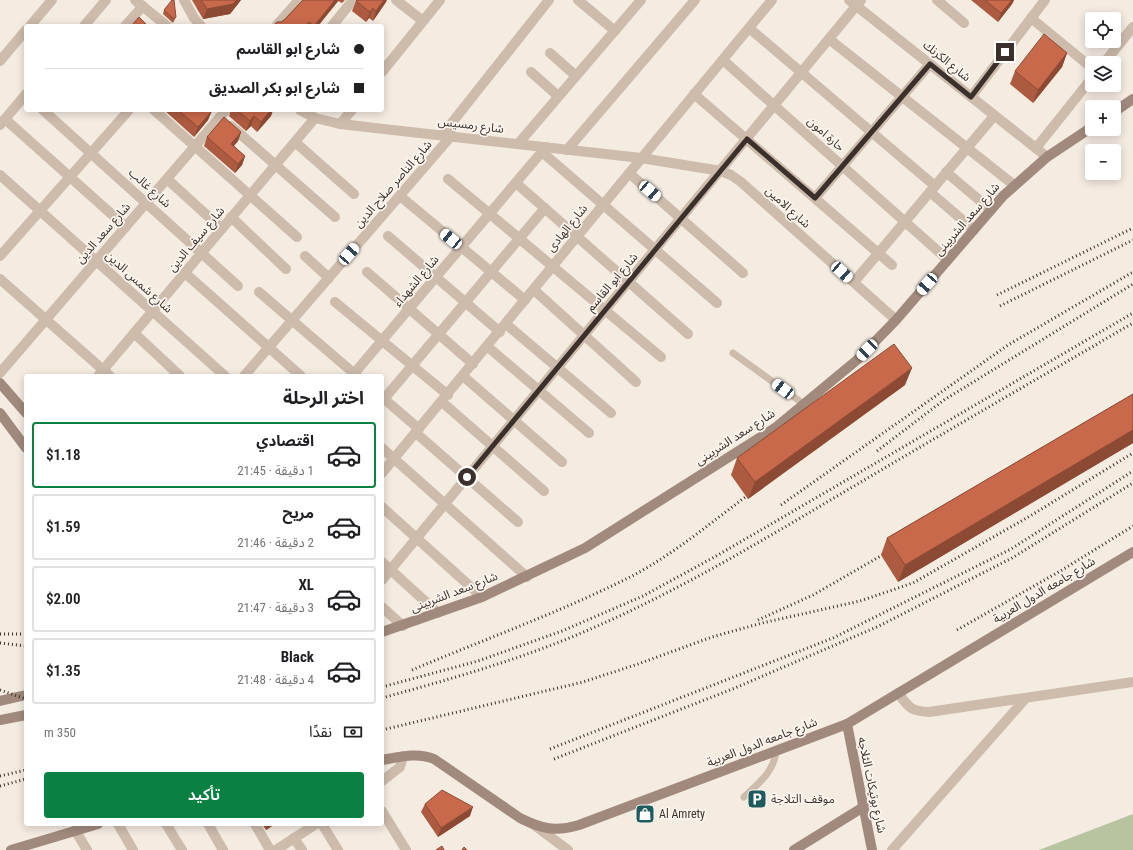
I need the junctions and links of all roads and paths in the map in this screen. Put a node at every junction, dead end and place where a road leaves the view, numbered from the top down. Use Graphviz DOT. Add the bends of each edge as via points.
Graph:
graph roads {
  1 [pos="52,0"];
  2 [pos="106,0"];
  3 [pos="299,0"];
  4 [pos="353,0"];
  5 [pos="396,0"];
  6 [pos="440,0"];
  7 [pos="550,0"];
  8 [pos="578,0"];
  9 [pos="641,0"];
  10 [pos="695,0"];
  11 [pos="772,0"];
  12 [pos="937,0"];
  13 [pos="1045,0"];
  14 [pos="186,1"];
  15 [pos="856,2"];
  16 [pos="139,3"];
  17 [pos="1031,18"];
  18 [pos="423,21"];
  19 [pos="964,23"];
  20 [pos="32,24"];
  21 [pos="86,24"];
  22 [pos="126,24"];
  23 [pos="165,24"];
  24 [pos="199,24"];
  25 [pos="278,24"];
  26 [pos="334,24"];
  27 [pos="1133,27"];
  28 [pos="749,28"];
  29 [pos="615,31"];
  30 [pos="24,32"];
  31 [pos="829,39"];
  32 [pos="550,53"];
  33 [pos="2,55"];
  34 [pos="1110,56"];
  35 [pos="722,60"];
  36 [pos="1085,62"];
  37 [pos="930,64"];
  38 [pos="384,70"];
  39 [pos="531,72"];
  40 [pos="802,72"];
  41 [pos="576,76"];
  42 [pos="1085,87"];
  43 [pos="694,94"];
  44 [pos="24,96"];
  45 [pos="558,96"];
  46 [pos="902,96"];
  47 [pos="971,97"];
  48 [pos="1133,99"];
  49 [pos="774,106"];
  50 [pos="1121,107"];
  51 [pos="48,112"];
  52 [pos="127,112"];
  53 [pos="156,112"];
  54 [pos="304,112"];
  55 [pos="350,112"];
  56 [pos="219,115"];
  57 [pos="994,116"];
  58 [pos="315,118"];
  59 [pos="2,122"];
  60 [pos="340,124"];
  61 [pos="872,132"];
  62 [pos="1085,132"];
  63 [pos="447,135"];
  64 [pos="747,139"];
  65 [pos="294,142"];
  66 [pos="518,144"];
  67 [pos="195,146"];
  68 [pos="967,148"];
  69 [pos="1036,148"];
  70 [pos="544,149"];
  71 [pos="567,150"];
  72 [pos="91,153"];
  73 [pos="1047,157"];
  74 [pos="641,158"];
  75 [pos="275,165"];
  76 [pos="842,166"];
  77 [pos="721,170"];
  78 [pos="946,172"];
  79 [pos="629,173"];
  80 [pos="0,175"];
  81 [pos="70,177"];
  82 [pos="167,179"];
  83 [pos="448,179"];
  84 [pos="516,183"];
  85 [pos="1014,185"];
  86 [pos="932,189"];
  87 [pos="354,194"];
  88 [pos="250,195"];
  89 [pos="400,196"];
  90 [pos="815,198"];
  91 [pos="146,203"];
  92 [pos="603,204"];
  93 [pos="544,208"];
  94 [pos="991,210"];
  95 [pos="40,211"];
  96 [pos="490,214"];
  97 [pos="231,217"];
  98 [pos="335,217"];
  99 [pos="681,219"];
  100 [pos="905,222"];
  101 [pos="126,226"];
  102 [pos="222,228"];
  103 [pos="974,230"];
  104 [pos="388,236"];
  105 [pos="577,236"];
  106 [pos="297,237"];
  107 [pos="519,238"];
  108 [pos="462,247"];
  109 [pos="655,250"];
  110 [pos="202,252"];
  111 [pos="878,253"];
  112 [pos="0,256"];
  113 [pos="305,256"];
  114 [pos="948,260"];
  115 [pos="96,261"];
  116 [pos="892,264"];
  117 [pos="553,266"];
  118 [pos="286,269"];
  119 [pos="185,272"];
  120 [pos="367,272"];
  121 [pos="491,272"];
  122 [pos="743,274"];
  123 [pos="329,278"];
  124 [pos="436,278"];
  125 [pos="0,279"];
  126 [pos="629,282"];
  127 [pos="854,282"];
  128 [pos="238,286"];
  129 [pos="534,290"];
  130 [pos="259,292"];
  131 [pos="526,300"];
  132 [pos="335,302"];
  133 [pos="465,302"];
  134 [pos="717,303"];
  135 [pos="410,309"];
  136 [pos="605,310"];
  137 [pos="152,311"];
  138 [pos="46,319"];
  139 [pos="292,320"];
  140 [pos="896,320"];
  141 [pos="503,328"];
  142 [pos="134,333"];
  143 [pos="439,334"];
  144 [pos="688,334"];
  145 [pos="584,335"];
  146 [pos="383,341"];
  147 [pos="269,347"];
  148 [pos="488,347"];
  149 [pos="733,353"];
  150 [pos="661,357"];
  151 [pos="474,364"];
  152 [pos="412,365"];
  153 [pos="558,367"];
  154 [pos="0,373"];
  155 [pos="104,374"];
  156 [pos="178,374"];
  157 [pos="223,374"];
  158 [pos="246,374"];
  159 [pos="299,374"];
  160 [pos="353,374"];
  161 [pos="355,374"];
  162 [pos="463,376"];
  163 [pos="636,382"];
  164 [pos="0,383"];
  165 [pos="539,390"];
  166 [pos="384,397"];
  167 [pos="445,398"];
  168 [pos="384,399"];
  169 [pos="804,405"];
  170 [pos="24,411"];
  171 [pos="0,413"];
  172 [pos="611,413"];
  173 [pos="514,420"];
  174 [pos="418,431"];
  175 [pos="589,433"];
  176 [pos="24,445"];
  177 [pos="493,446"];
  178 [pos="384,450"];
  179 [pos="394,459"];
  180 [pos="562,462"];
  181 [pos="384,471"];
  182 [pos="467,477"];
  183 [pos="544,491"];
  184 [pos="445,504"];
  185 [pos="384,508"];
  186 [pos="518,522"];
  187 [pos="417,538"];
  188 [pos="1133,552"];
  189 [pos="384,564"];
  190 [pos="390,570"];
  191 [pos="527,577"];
  192 [pos="384,578"];
  193 [pos="482,597"];
  194 [pos="384,609"];
  195 [pos="438,614"];
  196 [pos="403,626"];
  197 [pos="384,631"];
  198 [pos="1133,682"];
  199 [pos="898,693"];
  200 [pos="24,696"];
  201 [pos="1025,699"];
  202 [pos="0,701"];
  203 [pos="24,715"];
  204 [pos="0,720"];
  205 [pos="847,724"];
  206 [pos="776,751"];
  207 [pos="403,756"];
  208 [pos="384,760"];
  209 [pos="384,779"];
  210 [pos="744,797"];
  211 [pos="865,806"];
  212 [pos="384,814"];
  213 [pos="534,825"];
  214 [pos="90,826"];
  215 [pos="119,826"];
  216 [pos="167,826"];
  217 [pos="209,826"];
  218 [pos="256,826"];
  219 [pos="313,826"];
  220 [pos="323,826"];
  221 [pos="75,830"];
  222 [pos="294,838"];
  223 [pos="561,848"];
  224 [pos="11,850"];
  225 [pos="87,850"];
  226 [pos="133,850"];
  227 [pos="182,850"];
  228 [pos="223,850"];
  229 [pos="270,850"];
  230 [pos="276,850"];
  231 [pos="302,850"];
  232 [pos="338,850"];
  233 [pos="406,850"];
  234 [pos="794,850"];
  235 [pos="872,850"];
  236 [pos="892,850"];
  1 -- 20 [label="street"];
  2 -- 21 [label="street"];
  3 -- 25 [label="street"];
  4 -- 26 [label="street"];
  5 -- 18 [label="street"];
  6 -- 18 [label="street"];
  7 -- 63 [label="street, شارع الناصر صلاح الدين"];
  8 -- 29 [label="street"];
  9 -- 29 [label="street"];
  10 -- 71 [label="street"];
  11 -- 28 [label="street, شارع الهادى"];
  12 -- 19 [label="street"];
  13 -- 17 [label="street"];
  14 -- 24 [label="street"];
  15 -- 31 [label="street, شارع ابو القاسم"];
  15 -- 37 [label="street, شارع الكرنك"];
  16 -- 22 [label="street"];
  16 -- 23 [label="street"];
  17 -- 36 [label="street"];
  17 -- 47 [label="street"];
  18 -- 38 [label="street"];
  27 -- 34 [label="street"];
  28 -- 35 [label="street, شارع الهادى"];
  28 -- 40 [label="street"];
  29 -- 41 [label="street"];
  30 -- 33 [label="street"];
  31 -- 40 [label="street, شارع ابو القاسم"];
  31 -- 46 [label="street"];
  32 -- 41 [label="street"];
  35 -- 43 [label="street, شارع الهادى"];
  35 -- 49 [label="street, حارة امون"];
  37 -- 46 [label="street"];
  37 -- 47 [label="street, شارع الكرنك"];
  39 -- 45 [label="street"];
  40 -- 49 [label="street, شارع ابو القاسم"];
  40 -- 61 [label="street"];
  41 -- 45 [label="street"];
  42 -- 69 [label="street"];
  43 -- 64 [label="street"];
  43 -- 74 [label="street, شارع الهادى"];
  44 -- 59 [label="street"];
  45 -- 66 [label="street"];
  46 -- 61 [label="street"];
  46 -- 68 [label="street"];
  47 -- 57 [label="street, شارع الكرنك"];
  48 -- 50 [label="main road"];
  49 -- 64 [label="street, شارع ابو القاسم"];
  49 -- 76 [label="street, حارة امون"];
  51 -- 72 [label="street, شارع غالب"];
  52 -- 72 [label="street"];
  53 -- 67 [label="street"];
  54 -- 58 [label="street, شارع رمسيس"];
  55 -- 60 [label="street"];
  56 -- 67 [label="street, شارع سعد الدين"];
  56 -- 75 [label="street"];
  57 -- 68 [label="street"];
  57 -- 69 [label="street, شارع الكرنك"];
  58 -- 60 [label="street, شارع رمسيس"];
  58 -- 65 [label="street, شارع سيف الدين"];
  59 -- 81 [label="street"];
  60 -- 63 [label="street, شارع رمسيس"];
  61 -- 76 [label="street"];
  61 -- 86 [label="street"];
  62 -- 73 [label="main road, شارع سعد الشربينى"];
  63 -- 66 [label="street, شارع رمسيس"];
  63 -- 89 [label="street, شارع الناصر صلاح الدين"];
  64 -- 77 [label="street, شارع ابو القاسم"];
  64 -- 90 [label="street"];
  65 -- 75 [label="street, شارع سيف الدين"];
  65 -- 87 [label="street"];
  66 -- 70 [label="street, شارع رمسيس"];
  67 -- 82 [label="street, شارع سعد الدين"];
  67 -- 88 [label="street"];
  68 -- 78 [label="street"];
  68 -- 85 [label="street"];
  69 -- 73 [label="street, شارع الكرنك"];
  70 -- 71 [label="street, شارع رمسيس"];
  70 -- 84 [label="street, شارع الشهداء"];
  70 -- 92 [label="street"];
  71 -- 74 [label="street, شارع رمسيس"];
  72 -- 81 [label="street"];
  72 -- 91 [label="street, شارع غالب"];
  73 -- 85 [label="main road, شارع سعد الشربينى"];
  74 -- 77 [label="street, شارع الامين"];
  74 -- 79 [label="street, شارع الهادى"];
  75 -- 88 [label="street, شارع سيف الدين"];
  75 -- 98 [label="street"];
  76 -- 90 [label="street"];
  76 -- 100 [label="street, حارة امون"];
  77 -- 99 [label="street, شارع ابو القاسم"];
  77 -- 127 [label="street, شارع الامين" via="741,182"];
  78 -- 86 [label="street"];
  78 -- 94 [label="street"];
  79 -- 92 [label="street, شارع الهادى"];
  79 -- 99 [label="street"];
  80 -- 95 [label="street, شارع شمس الدين"];
  81 -- 95 [label="street"];
  81 -- 101 [label="street"];
  82 -- 91 [label="street, شارع سعد الدين"];
  82 -- 102 [label="street"];
  83 -- 96 [label="street"];
  84 -- 93 [label="street"];
  84 -- 96 [label="street, شارع الشهداء"];
  85 -- 94 [label="main road, شارع سعد الشربينى"];
  86 -- 100 [label="street"];
  86 -- 103 [label="street"];
  88 -- 97 [label="street, شارع سيف الدين"];
  88 -- 106 [label="street"];
  89 -- 108 [label="street"];
  89 -- 123 [label="street, شارع الناصر صلاح الدين"];
  90 -- 111 [label="street"];
  91 -- 101 [label="street, شارع سعد الدين"];
  91 -- 110 [label="street, شارع غالب"];
  92 -- 105 [label="street, شارع الهادى"];
  92 -- 109 [label="street"];
  93 -- 105 [label="street"];
  93 -- 107 [label="street"];
  94 -- 103 [label="main road, شارع سعد الشربينى"];
  95 -- 112 [label="street"];
  95 -- 115 [label="street, شارع شمس الدين"];
  96 -- 107 [label="street"];
  96 -- 108 [label="street, شارع الشهداء"];
  97 -- 102 [label="street, شارع سيف الدين"];
  97 -- 118 [label="street"];
  99 -- 109 [label="street, شارع ابو القاسم"];
  99 -- 122 [label="street"];
  100 -- 111 [label="street"];
  100 -- 114 [label="street, حارة امون"];
  101 -- 115 [label="street, شارع سعد الدين"];
  102 -- 110 [label="street, شارع سيف الدين"];
  103 -- 114 [label="main road, شارع سعد الشربينى"];
  104 -- 124 [label="street"];
  105 -- 117 [label="street, شارع الهادى"];
  105 -- 126 [label="street"];
  107 -- 117 [label="street"];
  107 -- 121 [label="street"];
  108 -- 121 [label="street"];
  108 -- 124 [label="street, شارع الشهداء"];
  109 -- 126 [label="street, شارع ابو القاسم"];
  109 -- 134 [label="street"];
  110 -- 119 [label="street, شارع سيف الدين"];
  110 -- 128 [label="street, شارع غالب"];
  111 -- 116 [label="street"];
  111 -- 127 [label="street"];
  113 -- 123 [label="street"];
  114 -- 140 [label="main road, شارع سعد الشربينى"];
  115 -- 137 [label="street, شارع شمس الدين"];
  115 -- 138 [label="street, شارع سعد الدين"];
  117 -- 129 [label="street, شارع الهادى"];
  117 -- 136 [label="street"];
  119 -- 137 [label="street, شارع سيف الدين"];
  119 -- 147 [label="street"];
  120 -- 135 [label="street"];
  121 -- 131 [label="street"];
  121 -- 133 [label="street"];
  123 -- 139 [label="street, شارع الناصر صلاح الدين"];
  124 -- 133 [label="street"];
  124 -- 135 [label="street, شارع الشهداء"];
  125 -- 138 [label="street"];
  126 -- 136 [label="street, شارع ابو القاسم"];
  126 -- 144 [label="street"];
  127 -- 140 [label="street, شارع الامين"];
  129 -- 131 [label="street, شارع الهادى"];
  129 -- 145 [label="street"];
  130 -- 139 [label="street"];
  131 -- 141 [label="street, شارع الهادى"];
  132 -- 146 [label="street"];
  133 -- 141 [label="street"];
  133 -- 143 [label="street"];
  135 -- 143 [label="street"];
  135 -- 146 [label="street, شارع الشهداء"];
  136 -- 145 [label="street, شارع ابو القاسم"];
  136 -- 150 [label="street"];
  137 -- 142 [label="street, شارع سيف الدين"];
  137 -- 157 [label="street, شارع شمس الدين"];
  138 -- 154 [label="street, شارع سعد الدين"];
  138 -- 155 [label="street"];
  139 -- 147 [label="street, شارع الناصر صلاح الدين"];
  139 -- 160 [label="street"];
  140 -- 169 [label="main road, شارع سعد الشربينى" via="857,360"];
  141 -- 148 [label="street, شارع الهادى"];
  141 -- 153 [label="street"];
  142 -- 155 [label="street, شارع سيف الدين"];
  142 -- 156 [label="street"];
  143 -- 151 [label="street"];
  143 -- 152 [label="street"];
  145 -- 153 [label="street, شارع ابو القاسم"];
  145 -- 163 [label="street"];
  146 -- 152 [label="street"];
  146 -- 161 [label="street, شارع الشهداء"];
  147 -- 158 [label="street, شارع الناصر صلاح الدين"];
  147 -- 159 [label="street"];
  148 -- 151 [label="street, شارع الهادى"];
  148 -- 165 [label="street"];
  149 -- 169 [label="lane"];
  151 -- 162 [label="street, شارع الهادى"];
  152 -- 166 [label="street"];
  152 -- 167 [label="street"];
  153 -- 165 [label="street, شارع ابو القاسم"];
  153 -- 172 [label="street"];
  162 -- 167 [label="street, شارع الهادى"];
  162 -- 173 [label="street"];
  164 -- 170 [label="main road"];
  165 -- 173 [label="street, شارع ابو القاسم"];
  165 -- 175 [label="street"];
  167 -- 174 [label="street, شارع الهادى"];
  167 -- 177 [label="street"];
  168 -- 174 [label="street"];
  169 -- 191 [label="main road, شارع سعد الشربينى" via="775,428 585,548"];
  171 -- 176 [label="main road"];
  173 -- 177 [label="street, شارع ابو القاسم"];
  173 -- 180 [label="street"];
  174 -- 179 [label="street, شارع الهادى"];
  174 -- 182 [label="street"];
  177 -- 182 [label="street, شارع ابو القاسم"];
  177 -- 183 [label="street"];
  178 -- 179 [label="street"];
  179 -- 181 [label="street, شارع الهادى"];
  179 -- 184 [label="street"];
  182 -- 184 [label="street, شارع ابو القاسم"];
  182 -- 186 [label="street"];
  184 -- 187 [label="street, شارع ابو القاسم"];
  184 -- 191 [label="street"];
  185 -- 187 [label="street"];
  187 -- 190 [label="street, شارع ابو القاسم"];
  187 -- 193 [label="street"];
  188 -- 199 [label="main road, شارع جامعه الدول العربية"];
  189 -- 190 [label="street"];
  190 -- 192 [label="street, شارع ابو القاسم"];
  190 -- 195 [label="street"];
  191 -- 193 [label="main road, شارع سعد الشربينى"];
  193 -- 195 [label="main road, شارع سعد الشربينى"];
  194 -- 196 [label="street"];
  195 -- 196 [label="main road, شارع سعد الشربينى"];
  196 -- 197 [label="main road, شارع سعد الشربينى"];
  198 -- 201 [label="street"];
  199 -- 201 [label="street" via="908,707 916,711 929,712"];
  199 -- 205 [label="main road, شارع جامعه الدول العربية"];
  200 -- 202 [label="main road"];
  201 -- 236 [label="street"];
  203 -- 204 [label="main road"];
  205 -- 206 [label="main road, شارع جامعه الدول العربية"];
  205 -- 211 [label="main road, شارع بوتيكات الثلاجه"];
  206 -- 210 [label="lane" via="771,770"];
  206 -- 213 [label="main road, شارع جامعه الدول العربية" via="579,825 563,829 548,829"];
  207 -- 208 [label="main road, شارع جامعه الدول العربية"];
  207 -- 209 [label="street" via="400,767"];
  207 -- 213 [label="main road, شارع جامعه الدول العربية" via="419,755 434,759"];
  211 -- 234 [label="main road"];
  211 -- 235 [label="main road, شارع بوتيكات الثلاجه"];
  212 -- 233 [label="street"];
  213 -- 223 [label="street"];
  214 -- 221 [label="main road"];
  215 -- 226 [label="street"];
  216 -- 227 [label="street"];
  217 -- 228 [label="street"];
  218 -- 229 [label="street"];
  219 -- 222 [label="street"];
  220 -- 232 [label="street"];
  221 -- 224 [label="main road"];
  221 -- 225 [label="street"];
  222 -- 230 [label="street"];
  222 -- 231 [label="street"];
}
